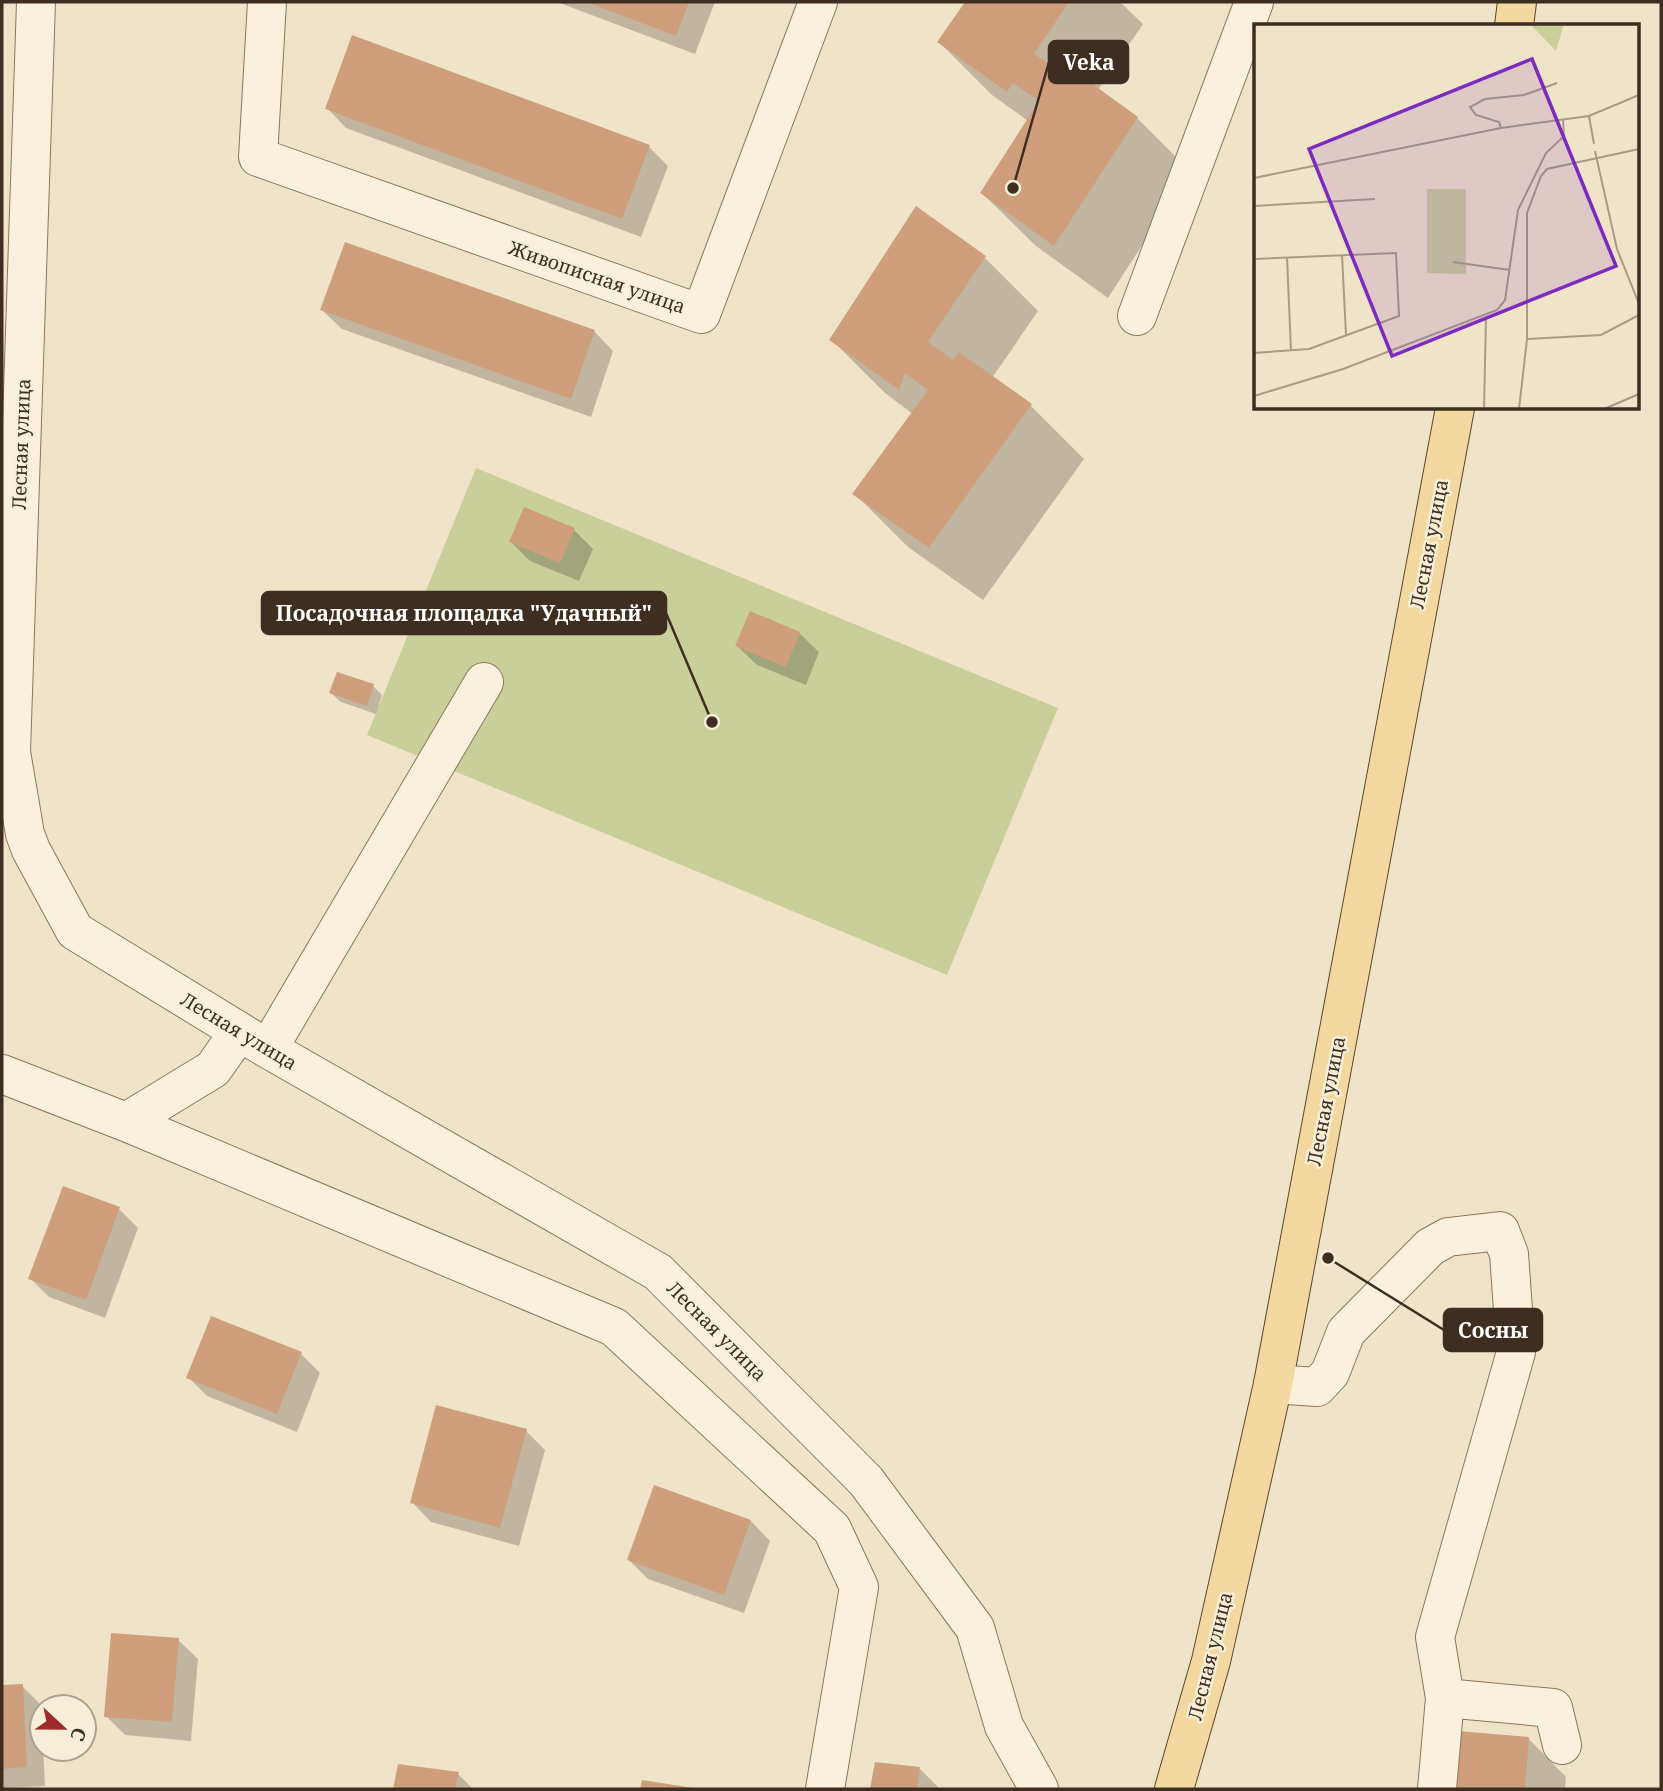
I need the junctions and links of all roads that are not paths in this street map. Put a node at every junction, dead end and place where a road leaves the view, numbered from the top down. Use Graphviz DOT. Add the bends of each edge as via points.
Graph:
graph roads {
  1 [pos="36,2"];
  2 [pos="267,2"];
  3 [pos="817,2"];
  4 [pos="1254,2"];
  5 [pos="1517,2"];
  6 [pos="1514,24"];
  7 [pos="1137,316"];
  8 [pos="1455,410"];
  9 [pos="484,682"];
  10 [pos="6,750"];
  11 [pos="254,1040"];
  12 [pos="2,1073"];
  13 [pos="126,1122"];
  14 [pos="1273,1384"];
  15 [pos="1445,1698"];
  16 [pos="1562,1745"];
  17 [pos="825,1789"];
  18 [pos="1039,1789"];
  19 [pos="1174,1789"];
  20 [pos="1437,1789"];
  1 -- 10 [label="street, Лесная улица"];
  2 -- 3 [label="street, Живописная улица" via="258,158 701,314"];
  4 -- 7 [label="street"];
  5 -- 6 [label="main road"];
  8 -- 14 [label="main road, Лесная улица"];
  9 -- 11 [label="street"];
  10 -- 11 [label="street, Лесная улица" via="31,850 75,931"];
  11 -- 13 [label="street"];
  11 -- 18 [label="street, Лесная улица" via="658,1272 866,1481 975,1628 1004,1726"];
  12 -- 13 [label="street"];
  13 -- 17 [label="street" via="614,1327 832,1529 859,1587"];
  14 -- 15 [label="street" via="1317,1387 1330,1373 1346,1332 1430,1247 1448,1237 1500,1231 1509,1254 1516,1352 1435,1637"];
  14 -- 19 [label="main road, Лесная улица" via="1211,1661"];
  15 -- 16 [label="street" via="1553,1708"];
  15 -- 20 [label="street"];
}
